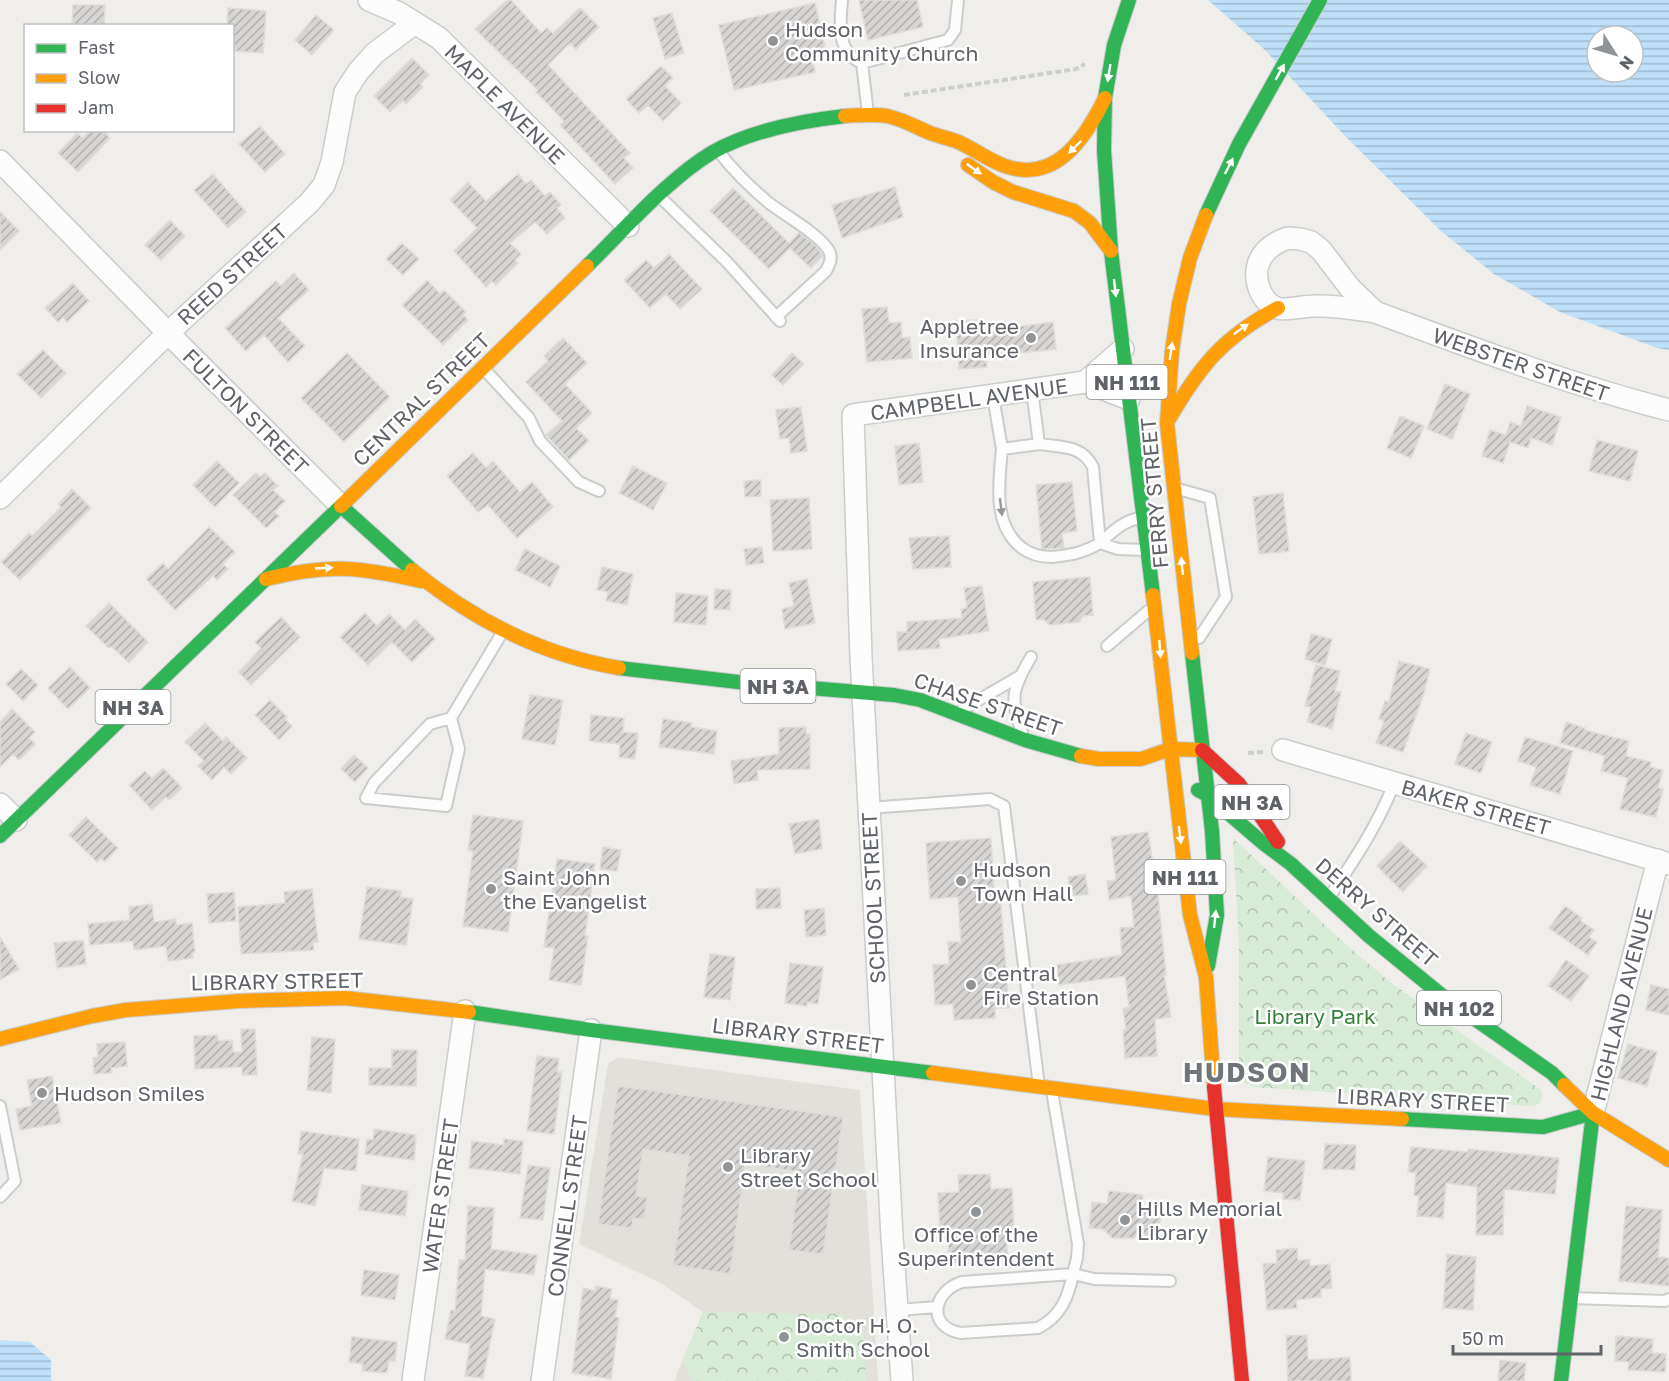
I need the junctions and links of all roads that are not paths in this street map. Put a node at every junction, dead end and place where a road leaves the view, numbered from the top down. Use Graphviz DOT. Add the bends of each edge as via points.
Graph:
graph roads {
  1 [pos="369,0"];
  2 [pos="842,0"];
  3 [pos="958,0"];
  4 [pos="1129,0"];
  5 [pos="1320,0"];
  6 [pos="415,23"];
  7 [pos="862,63"];
  8 [pos="1105,98"];
  9 [pos="868,115"];
  10 [pos="929,132"];
  11 [pos="717,149"];
  12 [pos="1,165"];
  13 [pos="659,196"];
  14 [pos="628,226"];
  15 [pos="1111,251"];
  16 [pos="1278,308"];
  17 [pos="1375,312"];
  18 [pos="168,333"];
  19 [pos="1123,349"];
  20 [pos="483,368"];
  21 [pos="1085,382"];
  22 [pos="1032,390"];
  23 [pos="993,396"];
  24 [pos="1129,399"];
  25 [pos="1669,410"];
  26 [pos="852,416"];
  27 [pos="1167,423"];
  28 [pos="1039,444"];
  29 [pos="1002,449"];
  30 [pos="1173,488"];
  31 [pos="599,491"];
  32 [pos="0,498"];
  33 [pos="341,506"];
  34 [pos="1145,518"];
  35 [pos="1100,543"];
  36 [pos="1149,550"];
  37 [pos="266,579"];
  38 [pos="426,582"];
  39 [pos="1155,605"];
  40 [pos="504,630"];
  41 [pos="1107,646"];
  42 [pos="1191,651"];
  43 [pos="1031,657"];
  44 [pos="1020,676"];
  45 [pos="863,693"];
  46 [pos="956,713"];
  47 [pos="451,718"];
  48 [pos="1025,741"];
  49 [pos="1170,748"];
  50 [pos="1202,750"];
  51 [pos="1283,750"];
  52 [pos="1141,759"];
  53 [pos="1173,776"];
  54 [pos="1394,784"];
  55 [pos="1208,795"];
  56 [pos="0,804"];
  57 [pos="869,808"];
  58 [pos="16,820"];
  59 [pos="0,836"];
  60 [pos="1663,862"];
  61 [pos="1291,864"];
  62 [pos="1328,899"];
  63 [pos="1206,976"];
  64 [pos="465,1011"];
  65 [pos="591,1030"];
  66 [pos="0,1039"];
  67 [pos="882,1067"];
  68 [pos="1045,1087"];
  69 [pos="0,1106"];
  70 [pos="1215,1110"];
  71 [pos="1593,1113"];
  72 [pos="1669,1160"];
  73 [pos="0,1197"];
  74 [pos="1073,1274"];
  75 [pos="1170,1281"];
  76 [pos="1571,1298"];
  77 [pos="1669,1299"];
  78 [pos="937,1307"];
  79 [pos="898,1310"];
  80 [pos="414,1381"];
  81 [pos="542,1381"];
  82 [pos="902,1381"];
  83 [pos="1242,1381"];
  84 [pos="1561,1381"];
  1 -- 6 [label="street, MAPLE AVENUE"];
  2 -- 7 [label="lane" via="841,39 853,59"];
  3 -- 7 [label="lane" via="955,30 948,40"];
  4 -- 8 [label="main road, FERRY STREET / NH 111, one-way" via="1114,45"];
  27 -- 5 [label="main road, FERRY STREET / NH 111, one-way" via="1169,362 1178,307 1198,236 1252,123"];
  6 -- 14 [label="street, MAPLE AVENUE" via="454,51"];
  6 -- 18 [label="street, REED STREET" via="375,53 345,92 324,185"];
  7 -- 9 [label="lane"];
  8 -- 10 [label="main road, CENTRAL STREET, one-way" via="1081,142 1065,156 1041,167 1012,168"];
  8 -- 15 [label="main road, FERRY STREET / NH 111" via="1104,150"];
  9 -- 10 [label="main road, CENTRAL STREET" via="913,124"];
  9 -- 11 [label="main road, CENTRAL STREET" via="835,116 796,124"];
  10 -- 15 [label="main road, one-way" via="971,168 1006,189 1055,202 1082,216"];
  11 -- 13 [label="main road, CENTRAL STREET"];
  11 -- 13 [label="lane" via="758,193 808,230 831,255 826,271 778,319"];
  12 -- 18 [label="street, FULTON STREET"];
  13 -- 14 [label="main road, CENTRAL STREET"];
  14 -- 20 [label="main road, CENTRAL STREET"];
  15 -- 19 [label="main road, FERRY STREET / NH 111, one-way"];
  16 -- 17 [label="street, WEBSTER STREET" via="1323,306"];
  16 -- 17 [label="street, WEBSTER STREET" via="1261,292 1257,269 1268,249 1288,238 1311,242 1321,250 1350,288"];
  27 -- 16 [label="main road, one-way" via="1188,386 1216,350 1254,320"];
  17 -- 25 [label="street, WEBSTER STREET" via="1532,369"];
  18 -- 32 [label="street, REED STREET"];
  18 -- 33 [label="street, FULTON STREET"];
  19 -- 21 [label="street, CAMPBELL AVENUE"];
  19 -- 24 [label="main road, FERRY STREET / NH 111"];
  20 -- 31 [label="lane" via="529,418 540,441 579,482"];
  20 -- 33 [label="main road, CENTRAL STREET"];
  21 -- 22 [label="street, CAMPBELL AVENUE"];
  21 -- 24 [label="street, CAMPBELL AVENUE"];
  22 -- 23 [label="street, CAMPBELL AVENUE"];
  22 -- 28 [label="lane"];
  23 -- 26 [label="street, CAMPBELL AVENUE"];
  23 -- 29 [label="lane"];
  24 -- 34 [label="main road, FERRY STREET / NH 111"];
  26 -- 45 [label="street, SCHOOL STREET"];
  27 -- 30 [label="main road, FERRY STREET / NH 111"];
  28 -- 29 [label="lane"];
  28 -- 35 [label="lane" via="1080,451 1088,457 1094,467"];
  29 -- 35 [label="lane, one-way" via="1000,511 1015,543 1028,552 1048,557 1077,555"];
  42 -- 30 [label="main road, FERRY STREET / NH 111, one-way"];
  30 -- 42 [label="lane" via="1210,498 1226,597"];
  33 -- 37 [label="main road, CENTRAL STREET / NH 3A"];
  33 -- 38 [label="main road, CHASE STREET / NH 3A"];
  34 -- 35 [label="lane" via="1117,528"];
  34 -- 36 [label="main road, FERRY STREET / NH 111"];
  35 -- 36 [label="lane" via="1125,550"];
  36 -- 39 [label="main road, FERRY STREET / NH 111"];
  37 -- 38 [label="main road, NH 3A, one-way" via="315,568 343,567"];
  37 -- 58 [label="main road, CENTRAL STREET / NH 3A"];
  38 -- 40 [label="main road, CHASE STREET / NH 3A"];
  39 -- 41 [label="lane"];
  39 -- 49 [label="main road, FERRY STREET / NH 111, one-way"];
  40 -- 45 [label="main road, CHASE STREET / NH 3A" via="568,656 603,665 717,681"];
  40 -- 47 [label="lane"];
  42 -- 50 [label="main road, FERRY STREET / NH 111"];
  43 -- 44 [label="lane"];
  44 -- 46 [label="lane"];
  44 -- 48 [label="lane" via="1013,702"];
  45 -- 46 [label="main road, CHASE STREET / NH 3A" via="920,700"];
  45 -- 57 [label="street, SCHOOL STREET"];
  46 -- 48 [label="main road, CHASE STREET / NH 3A"];
  47 -- 47 [label="lane" via="430,724 374,783 366,798 446,806 459,749"];
  48 -- 52 [label="main road, CHASE STREET / NH 3A" via="1099,759"];
  49 -- 50 [label="main road, CHASE STREET / NH 3A"];
  49 -- 52 [label="main road, CHASE STREET / NH 3A"];
  49 -- 53 [label="main road, FERRY STREET / NH 111"];
  50 -- 55 [label="main road, FERRY STREET / NH 111"];
  50 -- 61 [label="main road, DERRY STREET / NH 3A" via="1239,784"];
  51 -- 54 [label="street, BAKER STREET"];
  52 -- 53 [label="main road, NH 3A"];
  53 -- 55 [label="main road, DERRY STREET / NH 3A"];
  53 -- 63 [label="main road, FERRY STREET / NH 111, one-way" via="1190,915"];
  54 -- 60 [label="street, BAKER STREET"];
  54 -- 62 [label="lane" via="1381,816"];
  55 -- 61 [label="main road, DERRY STREET / NH 3A"];
  63 -- 55 [label="main road, FERRY STREET / NH 111, one-way" via="1217,915"];
  56 -- 58 [label="street"];
  57 -- 67 [label="street, SCHOOL STREET"];
  57 -- 68 [label="lane" via="990,799 1004,806"];
  58 -- 59 [label="main road, CENTRAL STREET / NH 3A"];
  60 -- 71 [label="street, HIGHLAND AVENUE"];
  61 -- 62 [label="main road, DERRY STREET / NH 102"];
  62 -- 71 [label="main road, DERRY STREET / NH 102" via="1445,998 1552,1073"];
  63 -- 70 [label="main road, FERRY STREET / NH 111"];
  64 -- 65 [label="main road, LIBRARY STREET"];
  64 -- 66 [label="main road, LIBRARY STREET" via="345,998 239,1000 126,1010"];
  64 -- 80 [label="street, WATER STREET"];
  65 -- 67 [label="main road, LIBRARY STREET"];
  65 -- 81 [label="street, CONNELL STREET"];
  67 -- 68 [label="main road, LIBRARY STREET"];
  67 -- 79 [label="street, SCHOOL STREET"];
  68 -- 70 [label="main road, LIBRARY STREET"];
  68 -- 74 [label="lane" via="1078,1244"];
  69 -- 73 [label="lane" via="15,1180"];
  70 -- 71 [label="main road, LIBRARY STREET" via="1543,1127"];
  70 -- 83 [label="main road, FERRY STREET / NH 111"];
  71 -- 72 [label="main road, DERRY STREET / NH 102"];
  71 -- 76 [label="main road"];
  74 -- 75 [label="lane" via="1094,1279"];
  74 -- 78 [label="lane" via="962,1282 943,1293"];
  74 -- 78 [label="lane" via="1063,1307 1038,1328 951,1332 943,1327"];
  76 -- 77 [label="lane"];
  76 -- 84 [label="main road"];
  78 -- 79 [label="lane"];
  79 -- 82 [label="street, SCHOOL STREET"];
}
